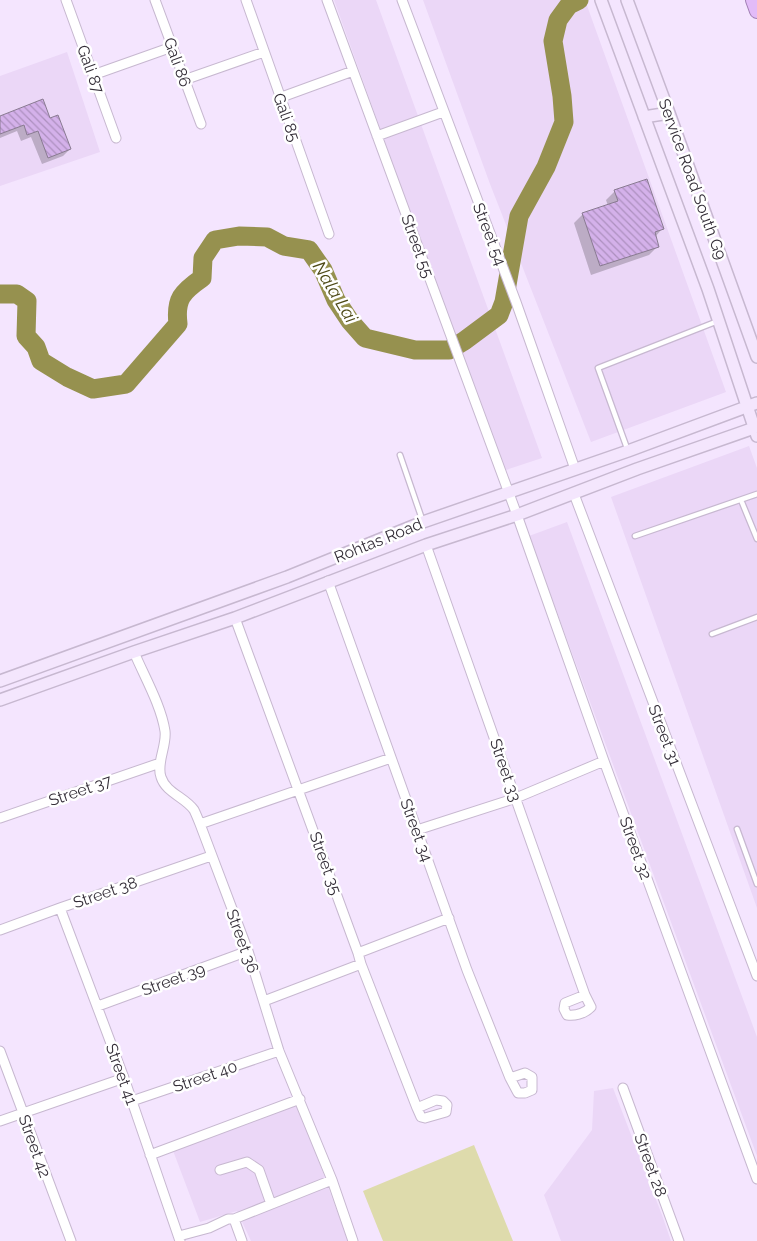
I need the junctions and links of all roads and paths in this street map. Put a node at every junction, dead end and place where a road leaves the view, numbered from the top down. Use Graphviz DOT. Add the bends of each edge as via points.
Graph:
graph roads {
  1 [pos="66,0"];
  2 [pos="155,0"];
  3 [pos="246,0"];
  4 [pos="327,0"];
  5 [pos="402,0"];
  6 [pos="601,0"];
  7 [pos="627,0"];
  8 [pos="753,0"];
  9 [pos="757,11"];
  10 [pos="172,47"];
  11 [pos="264,52"];
  12 [pos="353,71"];
  13 [pos="92,75"];
  14 [pos="184,80"];
  15 [pos="279,98"];
  16 [pos="443,112"];
  17 [pos="670,112"];
  18 [pos="644,117"];
  19 [pos="201,124"];
  20 [pos="377,136"];
  21 [pos="116,138"];
  22 [pos="329,234"];
  23 [pos="719,321"];
  24 [pos="756,353"];
  25 [pos="753,405"];
  26 [pos="756,430"];
  27 [pos="630,450"];
  28 [pos="400,455"];
  29 [pos="575,469"];
  30 [pos="637,469"];
  31 [pos="507,492"];
  32 [pos="574,494"];
  33 [pos="757,494"];
  34 [pos="741,500"];
  35 [pos="517,515"];
  36 [pos="423,522"];
  37 [pos="635,536"];
  38 [pos="757,539"];
  39 [pos="426,545"];
  40 [pos="328,582"];
  41 [pos="757,617"];
  42 [pos="235,618"];
  43 [pos="712,634"];
  44 [pos="134,652"];
  45 [pos="0,681"];
  46 [pos="0,700"];
  47 [pos="391,758"];
  48 [pos="604,761"];
  49 [pos="160,763"];
  50 [pos="299,790"];
  51 [pos="516,798"];
  52 [pos="0,818"];
  53 [pos="200,824"];
  54 [pos="737,829"];
  55 [pos="417,830"];
  56 [pos="211,856"];
  57 [pos="757,884"];
  58 [pos="60,908"];
  59 [pos="449,918"];
  60 [pos="0,930"];
  61 [pos="248,951"];
  62 [pos="358,953"];
  63 [pos="361,964"];
  64 [pos="757,976"];
  65 [pos="585,994"];
  66 [pos="264,1001"];
  67 [pos="98,1006"];
  68 [pos="0,1051"];
  69 [pos="279,1051"];
  70 [pos="124,1078"];
  71 [pos="510,1078"];
  72 [pos="623,1088"];
  73 [pos="300,1099"];
  74 [pos="132,1101"];
  75 [pos="417,1108"];
  76 [pos="24,1114"];
  77 [pos="0,1121"];
  78 [pos="150,1155"];
  79 [pos="220,1170"];
  80 [pos="757,1179"];
  81 [pos="332,1180"];
  82 [pos="271,1204"];
  83 [pos="234,1219"];
  84 [pos="179,1239"];
  85 [pos="71,1241"];
  86 [pos="242,1241"];
  87 [pos="353,1241"];
  88 [pos="680,1241"];
  1 -- 13 [label="street, Gali 87"];
  2 -- 10 [label="street, Gali 86"];
  3 -- 11 [label="street, Gali 85"];
  4 -- 12 [label="street, Street 55"];
  5 -- 16 [label="street, Street 54"];
  6 -- 18 [label="main road, Service Road South G9"];
  7 -- 17 [label="main road, Service Road South G9"];
  8 -- 9 [label="highway"];
  10 -- 13 [label="street"];
  10 -- 14 [label="street, Gali 86"];
  11 -- 14 [label="street"];
  11 -- 15 [label="street, Gali 85"];
  12 -- 15 [label="street"];
  12 -- 20 [label="street, Street 55"];
  13 -- 21 [label="street, Gali 87"];
  14 -- 19 [label="street, Gali 86"];
  15 -- 22 [label="street, Gali 85"];
  16 -- 20 [label="street"];
  16 -- 29 [label="street, Street 54" via="516,302"];
  17 -- 18 [label="main road"];
  17 -- 24 [label="main road, Service Road South G9"];
  18 -- 23 [label="main road, Service Road South G9"];
  20 -- 31 [label="street, Street 55"];
  23 -- 25 [label="main road, Service Road South G9"];
  23 -- 27 [label="lane" via="598,368"];
  25 -- 26 [label="main road, Service Road South G9"];
  25 -- 27 [label="main road, Rohtas Road"];
  26 -- 30 [label="main road, Rohtas Road"];
  27 -- 29 [label="main road, Rohtas Road"];
  27 -- 30 [label="main road"];
  28 -- 36 [label="lane"];
  29 -- 31 [label="main road, Rohtas Road"];
  30 -- 32 [label="main road, Rohtas Road"];
  31 -- 35 [label="street, Street 55"];
  31 -- 36 [label="main road, Rohtas Road"];
  32 -- 35 [label="main road, Rohtas Road"];
  32 -- 64 [label="street, Street 31"];
  33 -- 34 [label="lane"];
  34 -- 37 [label="lane"];
  34 -- 38 [label="lane"];
  35 -- 39 [label="main road, Rohtas Road"];
  35 -- 48 [label="street, Street 32"];
  36 -- 45 [label="main road, Rohtas Road" via="287,577"];
  39 -- 40 [label="main road, Rohtas Road"];
  39 -- 51 [label="street, Street 33"];
  40 -- 42 [label="main road, Rohtas Road"];
  40 -- 47 [label="street, Street 34"];
  41 -- 43 [label="lane"];
  42 -- 44 [label="main road, Rohtas Road"];
  42 -- 50 [label="street, Street 35"];
  44 -- 46 [label="main road, Rohtas Road"];
  44 -- 49 [label="street, Street 36" via="165,733"];
  47 -- 50 [label="street"];
  47 -- 55 [label="street, Street 34"];
  48 -- 51 [label="street"];
  48 -- 80 [label="street, Street 32"];
  49 -- 52 [label="street, Street 37"];
  49 -- 53 [label="street, Street 36" via="161,777 167,787 193,809"];
  50 -- 53 [label="street"];
  50 -- 62 [label="street, Street 35"];
  51 -- 55 [label="street"];
  51 -- 65 [label="street, Street 33"];
  53 -- 56 [label="street, Street 36"];
  54 -- 57 [label="lane"];
  55 -- 59 [label="street, Street 34"];
  56 -- 58 [label="street, Street 38"];
  56 -- 61 [label="street, Street 36"];
  58 -- 60 [label="street, Street 38"];
  58 -- 67 [label="street, Street 41"];
  59 -- 62 [label="street"];
  59 -- 71 [label="street, Street 34"];
  61 -- 66 [label="street, Street 36"];
  61 -- 67 [label="street, Street 39"];
  62 -- 63 [label="street, Street 35"];
  63 -- 66 [label="street"];
  63 -- 75 [label="street, Street 35"];
  66 -- 69 [label="street, Street 36"];
  67 -- 70 [label="street, Street 41"];
  68 -- 76 [label="street, Street 42"];
  69 -- 73 [label="street, Street 36"];
  69 -- 74 [label="street, Street 40"];
  70 -- 74 [label="street, Street 41"];
  70 -- 76 [label="street"];
  72 -- 88 [label="street, Street 28"];
  73 -- 78 [label="street"];
  73 -- 81 [label="street, Street 36"];
  74 -- 78 [label="street, Street 41"];
  76 -- 77 [label="street"];
  76 -- 85 [label="street, Street 42"];
  78 -- 84 [label="street, Street 41"];
  79 -- 82 [label="street" via="247,1162 259,1170"];
  81 -- 82 [label="street"];
  81 -- 87 [label="street, Street 36"];
  82 -- 83 [label="street"];
  83 -- 84 [label="street"];
  83 -- 86 [label="street"];
}
